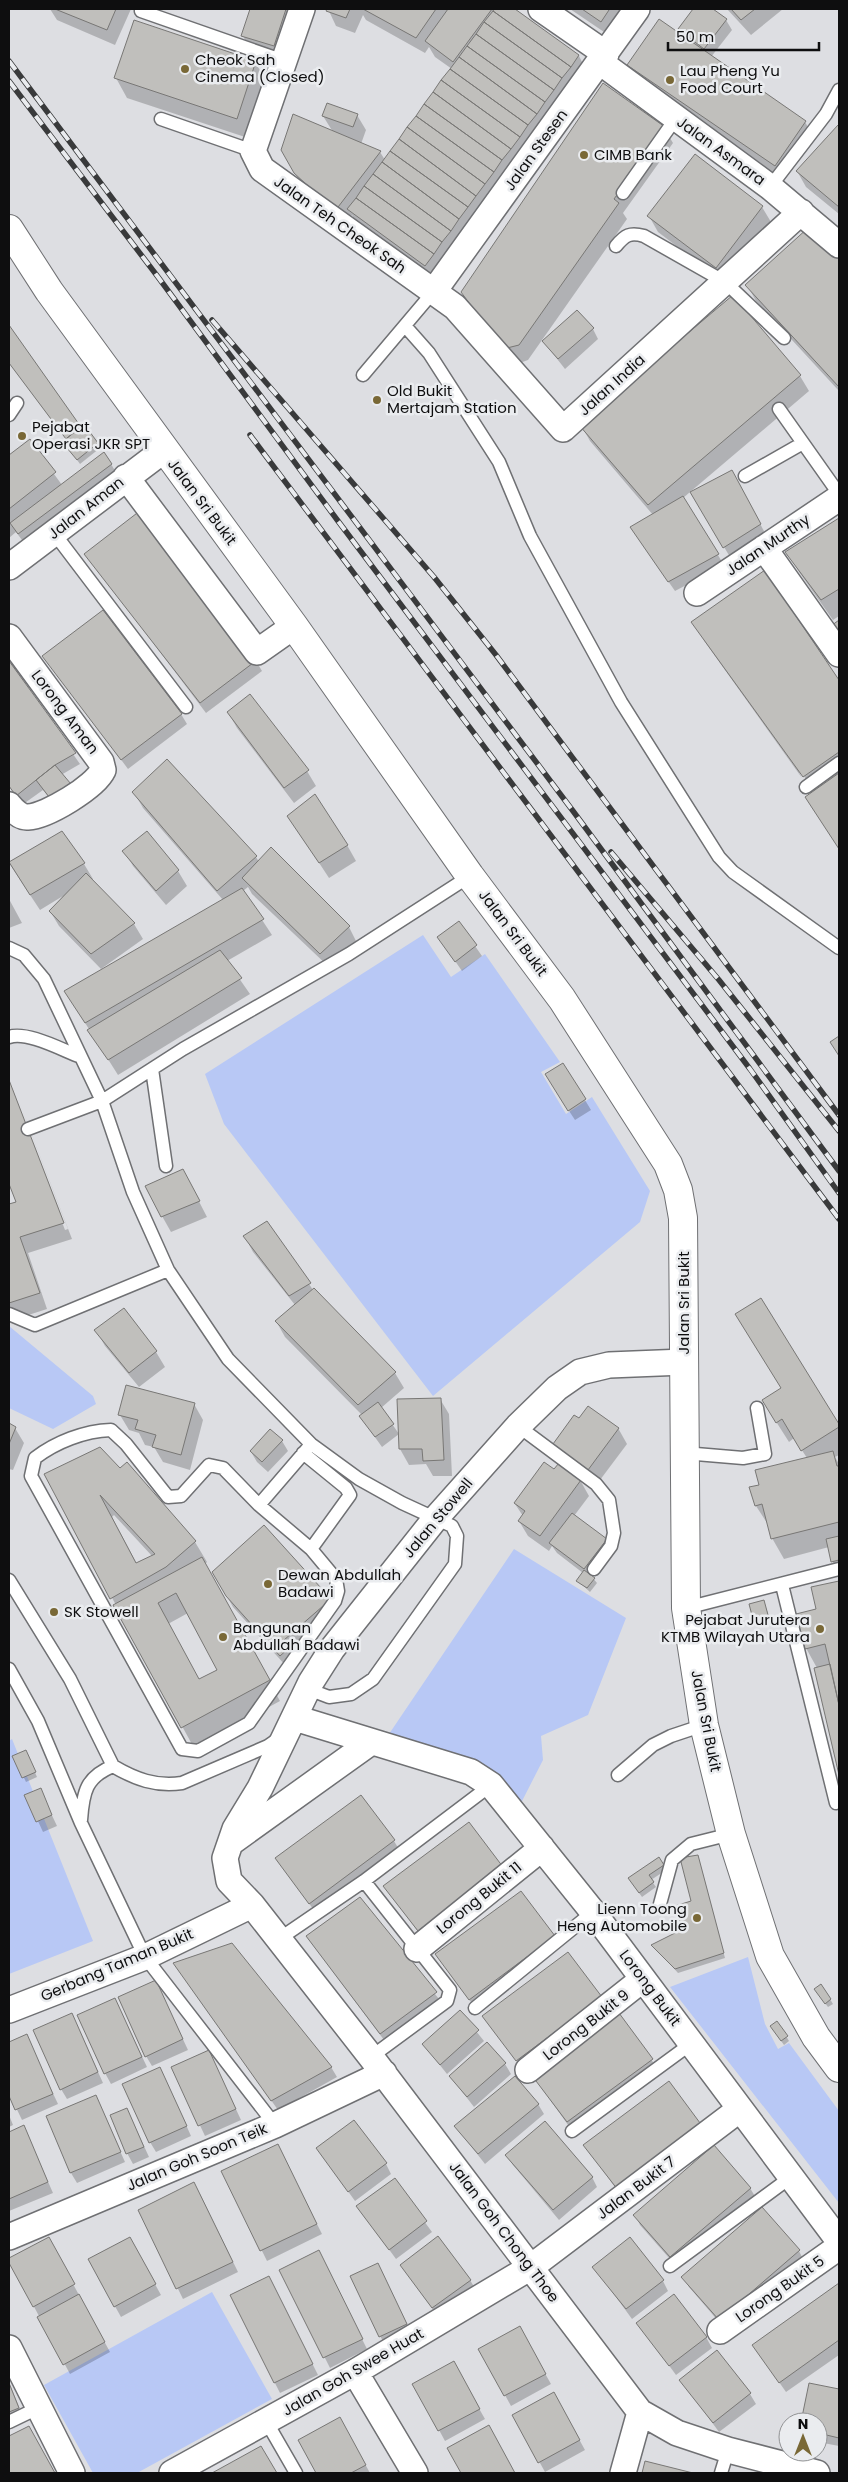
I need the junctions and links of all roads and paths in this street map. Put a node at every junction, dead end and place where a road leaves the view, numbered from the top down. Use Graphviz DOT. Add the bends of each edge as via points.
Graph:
graph roads {
  1 [pos="302,9"];
  2 [pos="541,9"];
  3 [pos="637,9"];
  4 [pos="141,11"];
  5 [pos="603,58"];
  6 [pos="284,61"];
  7 [pos="839,90"];
  8 [pos="676,118"];
  9 [pos="161,119"];
  10 [pos="253,151"];
  11 [pos="770,187"];
  12 [pos="623,193"];
  13 [pos="801,212"];
  14 [pos="9,229"];
  15 [pos="839,245"];
  16 [pos="616,246"];
  17 [pos="725,282"];
  18 [pos="434,291"];
  19 [pos="406,327"];
  20 [pos="784,338"];
  21 [pos="363,375"];
  22 [pos="17,403"];
  23 [pos="779,409"];
  24 [pos="9,415"];
  25 [pos="803,443"];
  26 [pos="164,450"];
  27 [pos="745,476"];
  28 [pos="126,478"];
  29 [pos="839,496"];
  30 [pos="54,533"];
  31 [pos="764,548"];
  32 [pos="9,567"];
  33 [pos="697,593"];
  34 [pos="294,626"];
  35 [pos="9,637"];
  36 [pos="839,654"];
  37 [pos="186,707"];
  38 [pos="839,763"];
  39 [pos="806,787"];
  40 [pos="9,805"];
  41 [pos="470,876"];
  42 [pos="9,948"];
  43 [pos="839,948"];
  44 [pos="9,1037"];
  45 [pos="81,1057"];
  46 [pos="152,1069"];
  47 [pos="102,1102"];
  48 [pos="28,1129"];
  49 [pos="166,1166"];
  50 [pos="168,1270"];
  51 [pos="9,1314"];
  52 [pos="684,1362"];
  53 [pos="757,1408"];
  54 [pos="518,1426"];
  55 [pos="307,1449"];
  56 [pos="684,1453"];
  57 [pos="259,1505"];
  58 [pos="435,1519"];
  59 [pos="311,1549"];
  60 [pos="594,1569"];
  61 [pos="839,1569"];
  62 [pos="9,1580"];
  63 [pos="782,1585"];
  64 [pos="686,1608"];
  65 [pos="9,1669"];
  66 [pos="308,1689"];
  67 [pos="291,1726"];
  68 [pos="704,1726"];
  69 [pos="371,1742"];
  70 [pos="113,1766"];
  71 [pos="618,1775"];
  72 [pos="491,1785"];
  73 [pos="836,1803"];
  74 [pos="81,1822"];
  75 [pos="731,1834"];
  76 [pos="231,1842"];
  77 [pos="542,1848"];
  78 [pos="364,1881"];
  79 [pos="660,1904"];
  80 [pos="252,1905"];
  81 [pos="593,1912"];
  82 [pos="279,1939"];
  83 [pos="417,1949"];
  84 [pos="145,1957"];
  85 [pos="644,1979"];
  86 [pos="475,2008"];
  87 [pos="9,2010"];
  88 [pos="692,2043"];
  89 [pos="378,2065"];
  90 [pos="839,2068"];
  91 [pos="528,2070"];
  92 [pos="740,2109"];
  93 [pos="274,2125"];
  94 [pos="572,2131"];
  95 [pos="791,2177"];
  96 [pos="9,2237"];
  97 [pos="839,2241"];
  98 [pos="839,2247"];
  99 [pos="670,2266"];
  100 [pos="531,2267"];
  101 [pos="720,2331"];
  102 [pos="9,2348"];
  103 [pos="355,2372"];
  104 [pos="40,2407"];
  105 [pos="640,2412"];
  106 [pos="266,2421"];
  107 [pos="9,2422"];
  108 [pos="724,2462"];
  109 [pos="72,2473"];
  110 [pos="172,2473"];
  111 [pos="296,2473"];
  112 [pos="415,2473"];
  113 [pos="624,2473"];
  114 [pos="817,2473"];
  1 -- 6 [label="street"];
  2 -- 5 [label="street, Jalan Asmara"];
  3 -- 5 [label="street, Jalan Stesen"];
  4 -- 6 [label="lane"];
  5 -- 8 [label="street, Jalan Asmara"];
  5 -- 18 [label="street, Jalan Stesen"];
  6 -- 10 [label="street"];
  7 -- 11 [label="lane" via="826,114"];
  8 -- 11 [label="street, Jalan Asmara"];
  8 -- 12 [label="lane"];
  9 -- 10 [label="lane"];
  10 -- 18 [label="street, Jalan Teh Cheok Sah" via="262,169 277,182"];
  11 -- 13 [label="street, Jalan Asmara"];
  13 -- 15 [label="street, Jalan Asmara"];
  13 -- 17 [label="street, Jalan India"];
  14 -- 26 [label="street, Jalan Sri Bukit" via="49,291"];
  16 -- 17 [label="lane" via="625,235 644,236"];
  17 -- 18 [label="street, Jalan India" via="563,429 455,307"];
  17 -- 20 [label="lane"];
  18 -- 19 [label="lane"];
  19 -- 21 [label="lane"];
  19 -- 43 [label="lane" via="429,353 499,462 530,536 621,702 719,857 733,872"];
  22 -- 24 [label="lane"];
  23 -- 25 [label="lane"];
  25 -- 27 [label="lane"];
  25 -- 29 [label="lane"];
  26 -- 28 [label="street, Jalan Aman"];
  26 -- 34 [label="street, Jalan Sri Bukit"];
  28 -- 30 [label="street, Jalan Aman"];
  28 -- 34 [label="street" via="257,652"];
  29 -- 31 [label="street, Jalan Murthy"];
  30 -- 32 [label="street, Jalan Aman"];
  30 -- 37 [label="lane"];
  31 -- 33 [label="street, Jalan Murthy"];
  31 -- 36 [label="street"];
  34 -- 41 [label="street, Jalan Sri Bukit"];
  35 -- 40 [label="street, Lorong Aman" via="101,762 103,770 90,785 46,812 27,818"];
  38 -- 39 [label="lane"];
  41 -- 46 [label="lane" via="349,954"];
  41 -- 52 [label="street, Jalan Sri Bukit" via="562,999 668,1164 678,1190 683,1218"];
  42 -- 45 [label="lane" via="24,955 44,978"];
  44 -- 45 [label="lane" via="35,1038"];
  45 -- 47 [label="lane"];
  46 -- 47 [label="lane"];
  46 -- 49 [label="lane"];
  47 -- 48 [label="lane"];
  47 -- 50 [label="lane" via="134,1192"];
  50 -- 51 [label="lane" via="35,1326"];
  50 -- 55 [label="lane" via="228,1359"];
  52 -- 54 [label="street, Jalan Stowell" via="610,1365 580,1372 557,1388"];
  52 -- 56 [label="street, Jalan Sri Bukit"];
  53 -- 56 [label="lane" via="765,1454 743,1458"];
  54 -- 58 [label="street, Jalan Stowell"];
  54 -- 60 [label="lane" via="596,1484 609,1500 614,1533 611,1546"];
  55 -- 57 [label="lane"];
  55 -- 58 [label="lane" via="402,1504"];
  55 -- 59 [label="lane" via="350,1495"];
  56 -- 64 [label="street, Jalan Sri Bukit"];
  57 -- 59 [label="lane"];
  57 -- 59 [label="lane" via="223,1468 209,1465 181,1496 168,1497 111,1430 96,1431 50,1447 35,1458 32,1476 182,1749 198,1751 249,1724 335,1601 338,1591 336,1579"];
  58 -- 66 [label="street, Jalan Stowell" via="332,1649"];
  58 -- 66 [label="lane" via="452,1526 457,1536 455,1564 373,1679 351,1694 329,1697"];
  61 -- 63 [label="lane"];
  62 -- 70 [label="lane" via="70,1680"];
  63 -- 64 [label="lane"];
  63 -- 73 [label="lane"];
  64 -- 68 [label="street, Jalan Sri Bukit"];
  65 -- 74 [label="lane" via="38,1721"];
  66 -- 67 [label="street, Jalan Stowell"];
  67 -- 69 [label="street, Lorong Bukit"];
  67 -- 70 [label="lane" via="268,1746 182,1783 153,1784"];
  67 -- 76 [label="street, Jalan Stowell"];
  68 -- 71 [label="lane" via="653,1745"];
  68 -- 75 [label="street, Jalan Sri Bukit"];
  69 -- 72 [label="street, Lorong Bukit" via="471,1772"];
  69 -- 76 [label="street"];
  70 -- 74 [label="lane" via="96,1773 83,1797"];
  72 -- 77 [label="street, Lorong Bukit"];
  72 -- 78 [label="lane"];
  74 -- 84 [label="lane"];
  75 -- 79 [label="lane" via="691,1844 672,1860"];
  75 -- 90 [label="street, Jalan Sri Bukit" via="770,1956 816,2038"];
  76 -- 80 [label="street, Jalan Stowell" via="225,1858 229,1881"];
  77 -- 81 [label="street, Lorong Bukit"];
  77 -- 83 [label="street, Lorong Bukit 11"];
  78 -- 82 [label="lane"];
  78 -- 83 [label="lane"];
  80 -- 82 [label="street, Jalan Goh Chong Thoe"];
  80 -- 84 [label="street, Gerbang Taman Bukit"];
  81 -- 85 [label="street, Lorong Bukit"];
  81 -- 86 [label="lane"];
  82 -- 89 [label="street, Jalan Goh Chong Thoe"];
  83 -- 89 [label="lane" via="450,1990 447,2001"];
  84 -- 87 [label="street, Gerbang Taman Bukit"];
  84 -- 93 [label="lane"];
  85 -- 88 [label="street, Lorong Bukit"];
  85 -- 91 [label="street, Lorong Bukit 9"];
  88 -- 92 [label="street, Lorong Bukit"];
  88 -- 94 [label="lane"];
  89 -- 93 [label="street, Jalan Goh Soon Teik"];
  89 -- 100 [label="street, Jalan Goh Chong Thoe"];
  92 -- 95 [label="street, Lorong Bukit"];
  92 -- 100 [label="street, Jalan Bukit 7"];
  93 -- 96 [label="street, Jalan Goh Soon Teik"];
  95 -- 97 [label="street, Lorong Bukit"];
  95 -- 99 [label="lane"];
  98 -- 101 [label="street, Lorong Bukit 5"];
  100 -- 103 [label="street, Jalan Goh Swee Huat"];
  100 -- 105 [label="street, Jalan Goh Chong Thoe"];
  102 -- 104 [label="street"];
  103 -- 106 [label="street, Jalan Goh Swee Huat"];
  103 -- 112 [label="street"];
  104 -- 107 [label="lane"];
  104 -- 109 [label="street"];
  105 -- 108 [label="street, Jalan Goh Chong Thoe"];
  105 -- 113 [label="street"];
  106 -- 110 [label="street, Jalan Goh Swee Huat"];
  106 -- 111 [label="lane"];
  108 -- 114 [label="street, Jalan Goh Chong Thoe"];
}
